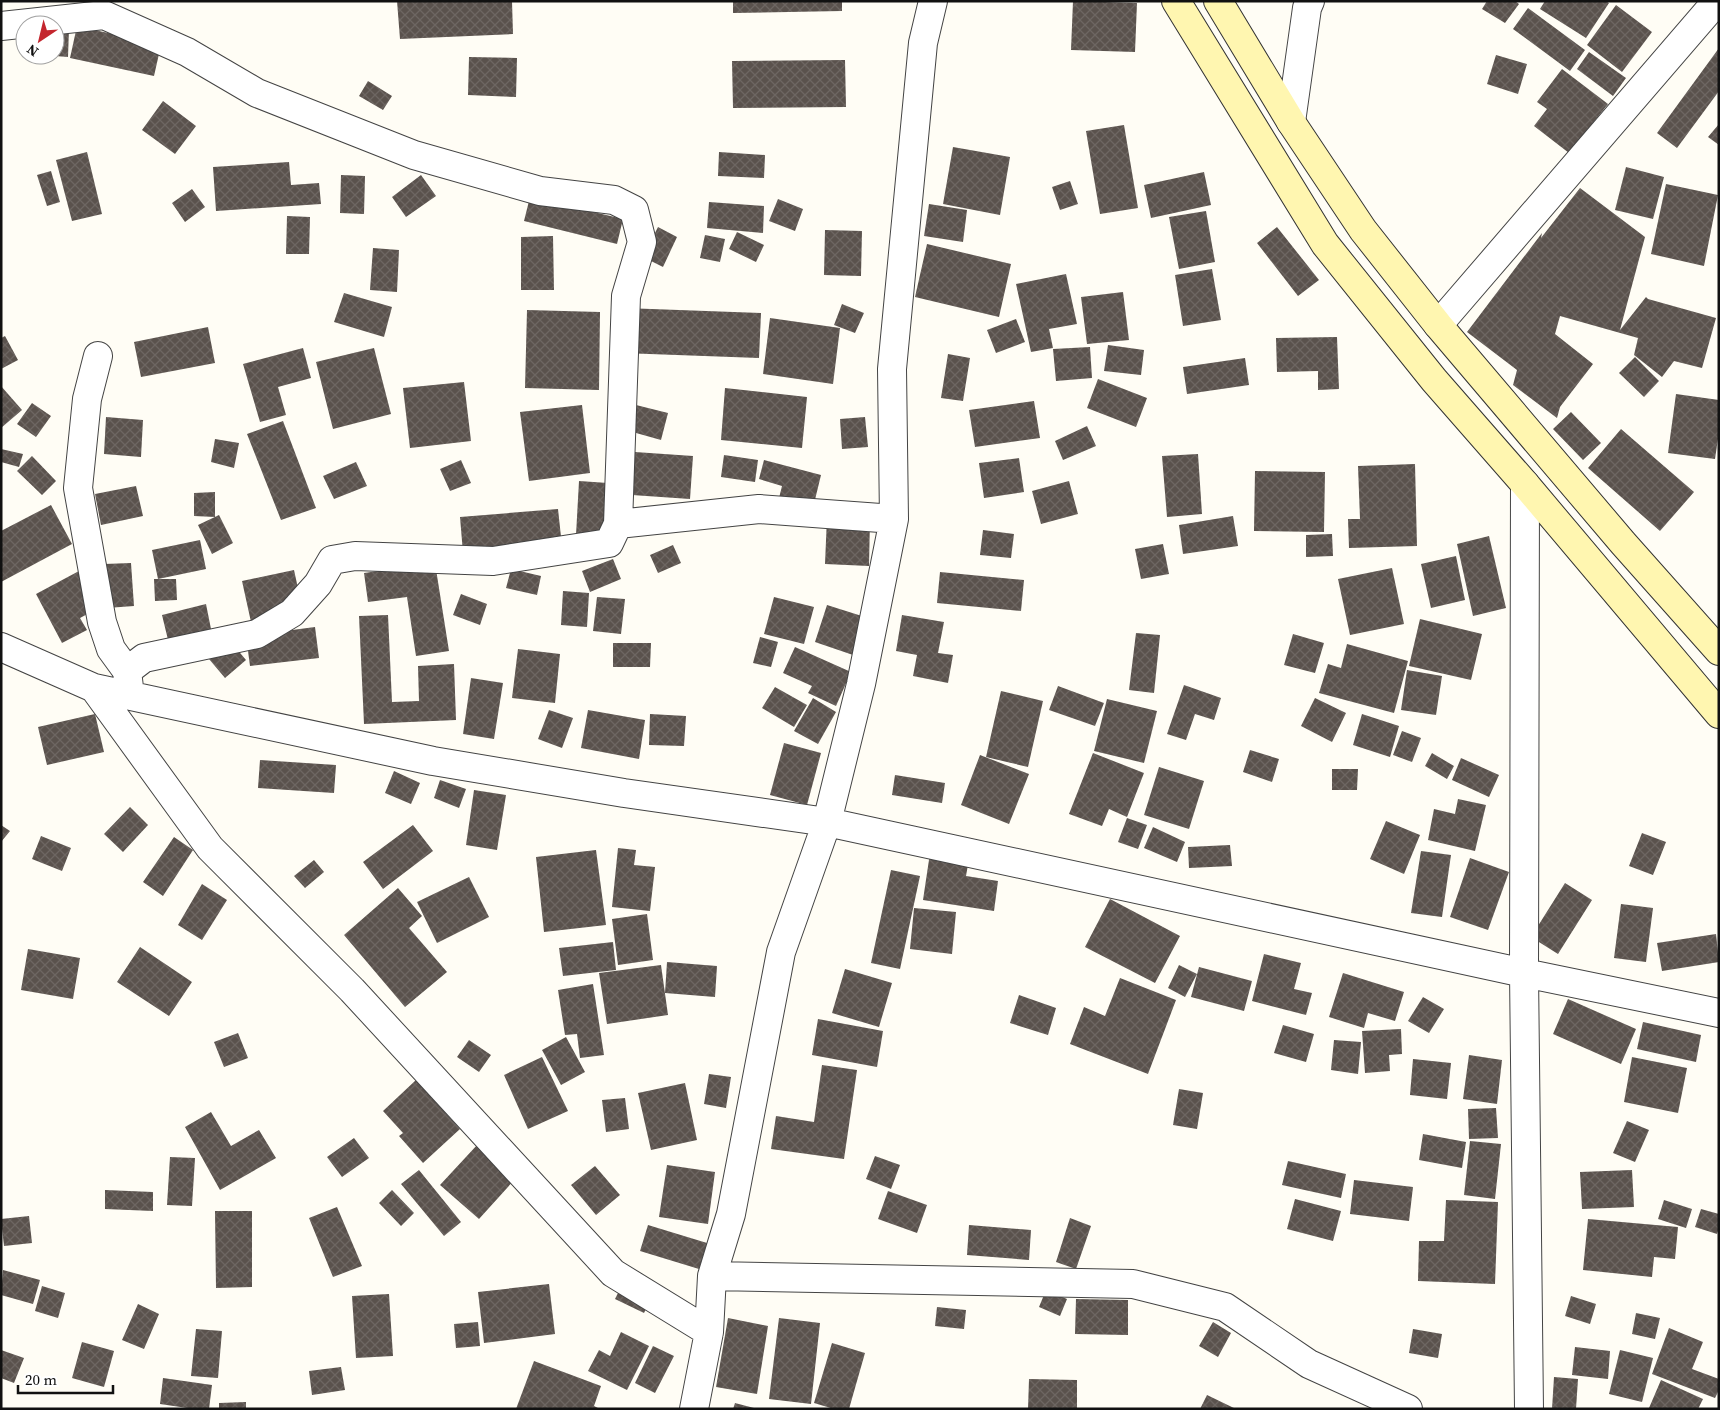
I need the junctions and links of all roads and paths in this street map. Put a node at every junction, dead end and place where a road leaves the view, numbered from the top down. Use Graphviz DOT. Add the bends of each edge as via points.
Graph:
graph roads {
  1 [pos="932,1"];
  2 [pos="1176,1"];
  3 [pos="1218,1"];
  4 [pos="1310,1"];
  5 [pos="1717,1"];
  6 [pos="2,33"];
  7 [pos="1291,122"];
  8 [pos="1438,325"];
  9 [pos="98,356"];
  10 [pos="1525,484"];
  11 [pos="894,519"];
  12 [pos="618,524"];
  13 [pos="1,648"];
  14 [pos="1719,650"];
  15 [pos="129,683"];
  16 [pos="94,688"];
  17 [pos="1719,714"];
  18 [pos="827,822"];
  19 [pos="1524,973"];
  20 [pos="1719,1014"];
  21 [pos="712,1276"];
  22 [pos="709,1332"];
  23 [pos="694,1409"];
  24 [pos="1408,1409"];
  25 [pos="1529,1409"];
  1 -- 11 [label="street" via="923,42 892,369"];
  2 -- 10 [label="street" via="1326,244 1434,380"];
  3 -- 7 [label="street"];
  4 -- 7 [label="street"];
  5 -- 8 [label="street"];
  6 -- 12 [label="street" via="104,15 188,52 257,93 414,155 540,191 614,200 634,210 642,242 626,296"];
  7 -- 8 [label="street" via="1363,230"];
  8 -- 14 [label="street" via="1623,543"];
  9 -- 15 [label="street" via="87,399 78,488 102,622 111,649"];
  10 -- 17 [label="street"];
  10 -- 19 [label="street"];
  11 -- 12 [label="street" via="759,509"];
  11 -- 18 [label="street" via="861,684"];
  12 -- 15 [label="street" via="609,543 493,561 355,556 332,560 318,584 292,613 257,634 144,658"];
  13 -- 16 [label="street"];
  15 -- 16 [label="street"];
  15 -- 18 [label="street" via="433,761"];
  16 -- 22 [label="street" via="210,848 352,990 612,1273"];
  18 -- 19 [label="street"];
  18 -- 21 [label="street" via="781,952 731,1214"];
  19 -- 20 [label="street"];
  19 -- 25 [label="street"];
  21 -- 22 [label="street"];
  21 -- 24 [label="street" via="1133,1284 1225,1307 1309,1364"];
  22 -- 23 [label="street"];
}
